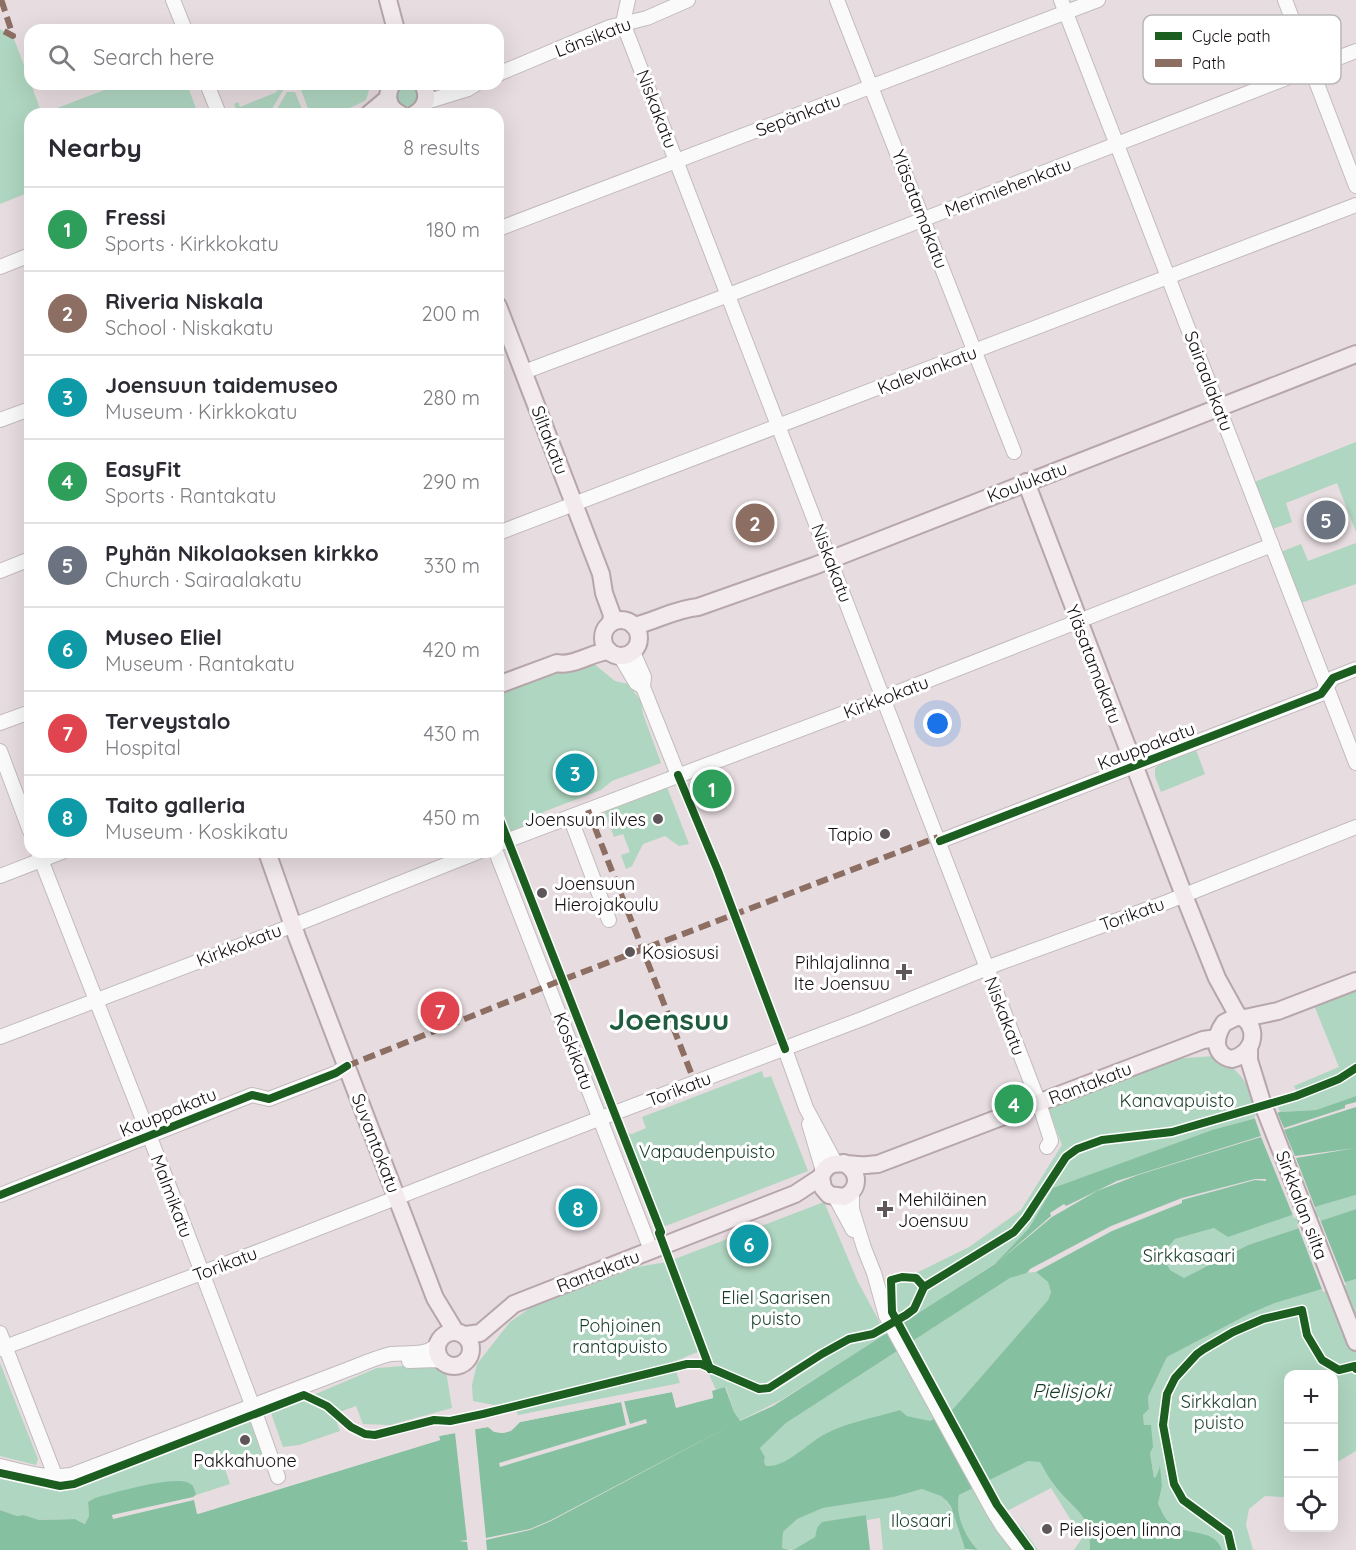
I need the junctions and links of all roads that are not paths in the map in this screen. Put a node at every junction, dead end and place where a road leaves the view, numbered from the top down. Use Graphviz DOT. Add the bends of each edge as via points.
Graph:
graph roads {
  1 [pos="173,0"];
  2 [pos="382,0"];
  3 [pos="388,0"];
  4 [pos="628,0"];
  5 [pos="688,0"];
  6 [pos="837,0"];
  7 [pos="1098,0"];
  8 [pos="1285,0"];
  9 [pos="1064,6"];
  10 [pos="1291,15"];
  11 [pos="623,23"];
  12 [pos="183,24"];
  13 [pos="386,24"];
  14 [pos="394,24"];
  15 [pos="1356,51"];
  16 [pos="1341,57"];
  17 [pos="504,72"];
  18 [pos="1271,84"];
  19 [pos="1318,84"];
  20 [pos="872,87"];
  21 [pos="210,90"];
  22 [pos="440,90"];
  23 [pos="464,90"];
  24 [pos="390,91"];
  25 [pos="422,102"];
  26 [pos="218,108"];
  27 [pos="374,108"];
  28 [pos="393,108"];
  29 [pos="1117,144"];
  30 [pos="677,162"];
  31 [pos="1356,186"];
  32 [pos="1356,205"];
  33 [pos="924,219"];
  34 [pos="504,227"];
  35 [pos="24,257"];
  36 [pos="0,267"];
  37 [pos="1168,276"];
  38 [pos="728,295"];
  39 [pos="504,321"];
  40 [pos="975,352"];
  41 [pos="1356,354"];
  42 [pos="524,372"];
  43 [pos="1219,407"];
  44 [pos="24,411"];
  45 [pos="0,420"];
  46 [pos="780,426"];
  47 [pos="1014,452"];
  48 [pos="1026,483"];
  49 [pos="575,505"];
  50 [pos="504,531"];
  51 [pos="1272,545"];
  52 [pos="831,559"];
  53 [pos="24,561"];
  54 [pos="0,571"];
  55 [pos="1078,621"];
  56 [pos="622,638"];
  57 [pos="1356,669"];
  58 [pos="504,683"];
  59 [pos="1327,686"];
  60 [pos="883,698"];
  61 [pos="24,714"];
  62 [pos="0,723"];
  63 [pos="0,751"];
  64 [pos="1356,763"];
  65 [pos="1133,767"];
  66 [pos="678,775"];
  67 [pos="24,815"];
  68 [pos="570,817"];
  69 [pos="1356,826"];
  70 [pos="940,841"];
  71 [pos="504,842"];
  72 [pos="36,858"];
  73 [pos="41,858"];
  74 [pos="269,858"];
  75 [pos="463,858"];
  76 [pos="498,858"];
  77 [pos="0,876"];
  78 [pos="1184,895"];
  79 [pos="609,920"];
  80 [pos="293,925"];
  81 [pos="987,969"];
  82 [pos="1356,981"];
  83 [pos="97,999"];
  84 [pos="1278,1011"];
  85 [pos="1229,1035"];
  86 [pos="0,1037"];
  87 [pos="1250,1042"];
  88 [pos="785,1049"];
  89 [pos="347,1066"];
  90 [pos="1261,1100"];
  91 [pos="1039,1103"];
  92 [pos="600,1119"];
  93 [pos="149,1136"];
  94 [pos="1047,1147"];
  95 [pos="878,1164"];
  96 [pos="831,1168"];
  97 [pos="854,1190"];
  98 [pos="795,1194"];
  99 [pos="0,1195"];
  100 [pos="832,1196"];
  101 [pos="397,1197"];
  102 [pos="864,1248"];
  103 [pos="651,1250"];
  104 [pos="202,1273"];
  105 [pos="534,1295"];
  106 [pos="0,1333"];
  107 [pos="450,1337"];
  108 [pos="1356,1342"];
  109 [pos="3,1348"];
  110 [pos="472,1353"];
  111 [pos="374,1360"];
  112 [pos="443,1362"];
  113 [pos="253,1406"];
  114 [pos="0,1466"];
  115 [pos="278,1477"];
  116 [pos="56,1478"];
  117 [pos="1022,1550"];
  1 -- 12 [label="street"];
  2 -- 13 [label="main road"];
  3 -- 14 [label="main road"];
  4 -- 11 [label="street"];
  5 -- 11 [label="street, Länsikatu"];
  6 -- 20 [label="street, Yläsatamakatu"];
  7 -- 9 [label="street, Sepänkatu"];
  8 -- 10 [label="street"];
  9 -- 20 [label="street, Sepänkatu"];
  9 -- 29 [label="street, Sairaalakatu"];
  11 -- 17 [label="street, Länsikatu"];
  11 -- 30 [label="street, Niskakatu"];
  15 -- 16 [label="street, Merimiehenkatu"];
  18 -- 29 [label="street, Merimiehenkatu"];
  19 -- 31 [label="street"];
  20 -- 30 [label="street, Sepänkatu"];
  20 -- 33 [label="street, Yläsatamakatu"];
  21 -- 26 [label="street"];
  22 -- 25 [label="street"];
  23 -- 25 [label="street"];
  24 -- 27 [label="main road"];
  24 -- 28 [label="main road"];
  29 -- 33 [label="street, Merimiehenkatu"];
  29 -- 37 [label="street, Sairaalakatu"];
  30 -- 34 [label="street, Sepänkatu"];
  30 -- 38 [label="street, Niskakatu"];
  32 -- 37 [label="street, Kalevankatu"];
  33 -- 38 [label="street, Merimiehenkatu"];
  33 -- 40 [label="street, Yläsatamakatu"];
  35 -- 36 [label="street"];
  37 -- 40 [label="street, Kalevankatu"];
  37 -- 43 [label="street, Sairaalakatu"];
  38 -- 42 [label="street, Merimiehenkatu"];
  38 -- 46 [label="street, Niskakatu"];
  39 -- 42 [label="main road, Siltakatu"];
  40 -- 46 [label="street, Kalevankatu"];
  40 -- 47 [label="street, Yläsatamakatu"];
  41 -- 43 [label="main road, Koulukatu"];
  42 -- 49 [label="main road, Siltakatu"];
  43 -- 48 [label="main road, Koulukatu"];
  43 -- 51 [label="street, Sairaalakatu"];
  44 -- 45 [label="street"];
  46 -- 49 [label="street, Kalevankatu"];
  46 -- 52 [label="street, Niskakatu"];
  48 -- 52 [label="main road, Koulukatu"];
  48 -- 55 [label="main road, Yläsatamakatu"];
  49 -- 50 [label="street, Kalevankatu"];
  49 -- 56 [label="main road, Siltakatu"];
  51 -- 55 [label="street, Kirkkokatu"];
  51 -- 59 [label="street, Sairaalakatu"];
  52 -- 56 [label="main road, Koulukatu" via="698,607 684,608"];
  52 -- 60 [label="street, Niskakatu"];
  53 -- 54 [label="street"];
  55 -- 60 [label="street, Kirkkokatu"];
  55 -- 65 [label="main road, Yläsatamakatu"];
  56 -- 58 [label="main road, Koulukatu" via="596,653"];
  56 -- 66 [label="street, Siltakatu" via="636,683 643,687"];
  57 -- 59 [label="street, Kauppakatu" via="1333,678"];
  59 -- 64 [label="street, Sairaalakatu"];
  59 -- 65 [label="street, Kauppakatu" via="1321,694"];
  60 -- 66 [label="street, Kirkkokatu"];
  60 -- 70 [label="street, Niskakatu"];
  61 -- 62 [label="street"];
  63 -- 67 [label="street"];
  65 -- 70 [label="street, Kauppakatu"];
  65 -- 78 [label="main road, Yläsatamakatu"];
  66 -- 68 [label="street, Kirkkokatu"];
  68 -- 71 [label="street, Kirkkokatu"];
  68 -- 79 [label="street"];
  69 -- 78 [label="street, Torikatu"];
  70 -- 81 [label="street, Niskakatu"];
  72 -- 77 [label="street"];
  73 -- 83 [label="street, Malmikatu"];
  74 -- 80 [label="main road, Suvantokatu"];
  75 -- 80 [label="street, Kirkkokatu"];
  76 -- 92 [label="street, Koskikatu"];
  78 -- 81 [label="street, Torikatu"];
  78 -- 85 [label="main road, Yläsatamakatu" via="1217,978"];
  80 -- 83 [label="street, Kirkkokatu"];
  80 -- 89 [label="main road, Suvantokatu"];
  81 -- 88 [label="street, Torikatu"];
  81 -- 91 [label="street, Niskakatu"];
  82 -- 84 [label="main road, Rantakatu"];
  83 -- 86 [label="street, Kirkkokatu"];
  83 -- 93 [label="street, Malmikatu"];
  84 -- 85 [label="main road, Rantakatu"];
  84 -- 87 [label="main road, Rantakatu" via="1262,1023"];
  85 -- 87 [label="main road, Rantakatu" via="1245,1053"];
  85 -- 87 [label="main road, Yläsatamakatu" via="1249,1022"];
  85 -- 90 [label="main road" via="1245,1075"];
  85 -- 91 [label="main road, Rantakatu" via="1204,1052 1166,1054"];
  87 -- 90 [label="main road" via="1249,1060"];
  88 -- 92 [label="street, Torikatu"];
  88 -- 96 [label="street"];
  89 -- 93 [label="street, Kauppakatu" via="269,1099 252,1095"];
  89 -- 101 [label="main road, Suvantokatu"];
  90 -- 108 [label="main road, Sirkkalan silta"];
  91 -- 94 [label="street, Niskakatu" via="1050,1137"];
  91 -- 95 [label="main road, Rantakatu"];
  92 -- 101 [label="street, Torikatu"];
  92 -- 103 [label="street, Koskikatu"];
  93 -- 99 [label="street, Kauppakatu"];
  93 -- 104 [label="street, Malmikatu"];
  95 -- 96 [label="main road, Rantakatu"];
  95 -- 97 [label="main road, Rantakatu"];
  96 -- 97 [label="main road" via="851,1167 855,1173"];
  96 -- 98 [label="main road, Rantakatu"];
  96 -- 100 [label="main road" via="823,1188"];
  97 -- 100 [label="main road" via="844,1197"];
  97 -- 102 [label="street" via="852,1209"];
  98 -- 100 [label="main road, Rantakatu"];
  98 -- 103 [label="main road, Rantakatu"];
  100 -- 102 [label="street"];
  101 -- 104 [label="street, Torikatu"];
  101 -- 107 [label="main road, Suvantokatu"];
  102 -- 117 [label="street" via="886,1316 980,1488"];
  103 -- 105 [label="main road, Rantakatu"];
  104 -- 109 [label="street, Torikatu"];
  104 -- 113 [label="street, Malmikatu"];
  105 -- 107 [label="main road, Rantakatu" via="507,1308 480,1333"];
  105 -- 110 [label="main road, Rantakatu"];
  106 -- 109 [label="street"];
  107 -- 110 [label="main road" via="470,1340"];
  107 -- 111 [label="street, Rantakatu" via="424,1352"];
  107 -- 112 [label="main road" via="439,1356"];
  109 -- 116 [label="street"];
  110 -- 112 [label="main road" via="459,1366"];
  111 -- 112 [label="street, Rantakatu"];
  111 -- 113 [label="street, Rantakatu"];
  113 -- 115 [label="street, Malmikatu"];
  113 -- 116 [label="street, Rantakatu"];
  114 -- 116 [label="street, Rantakatu"];
}
